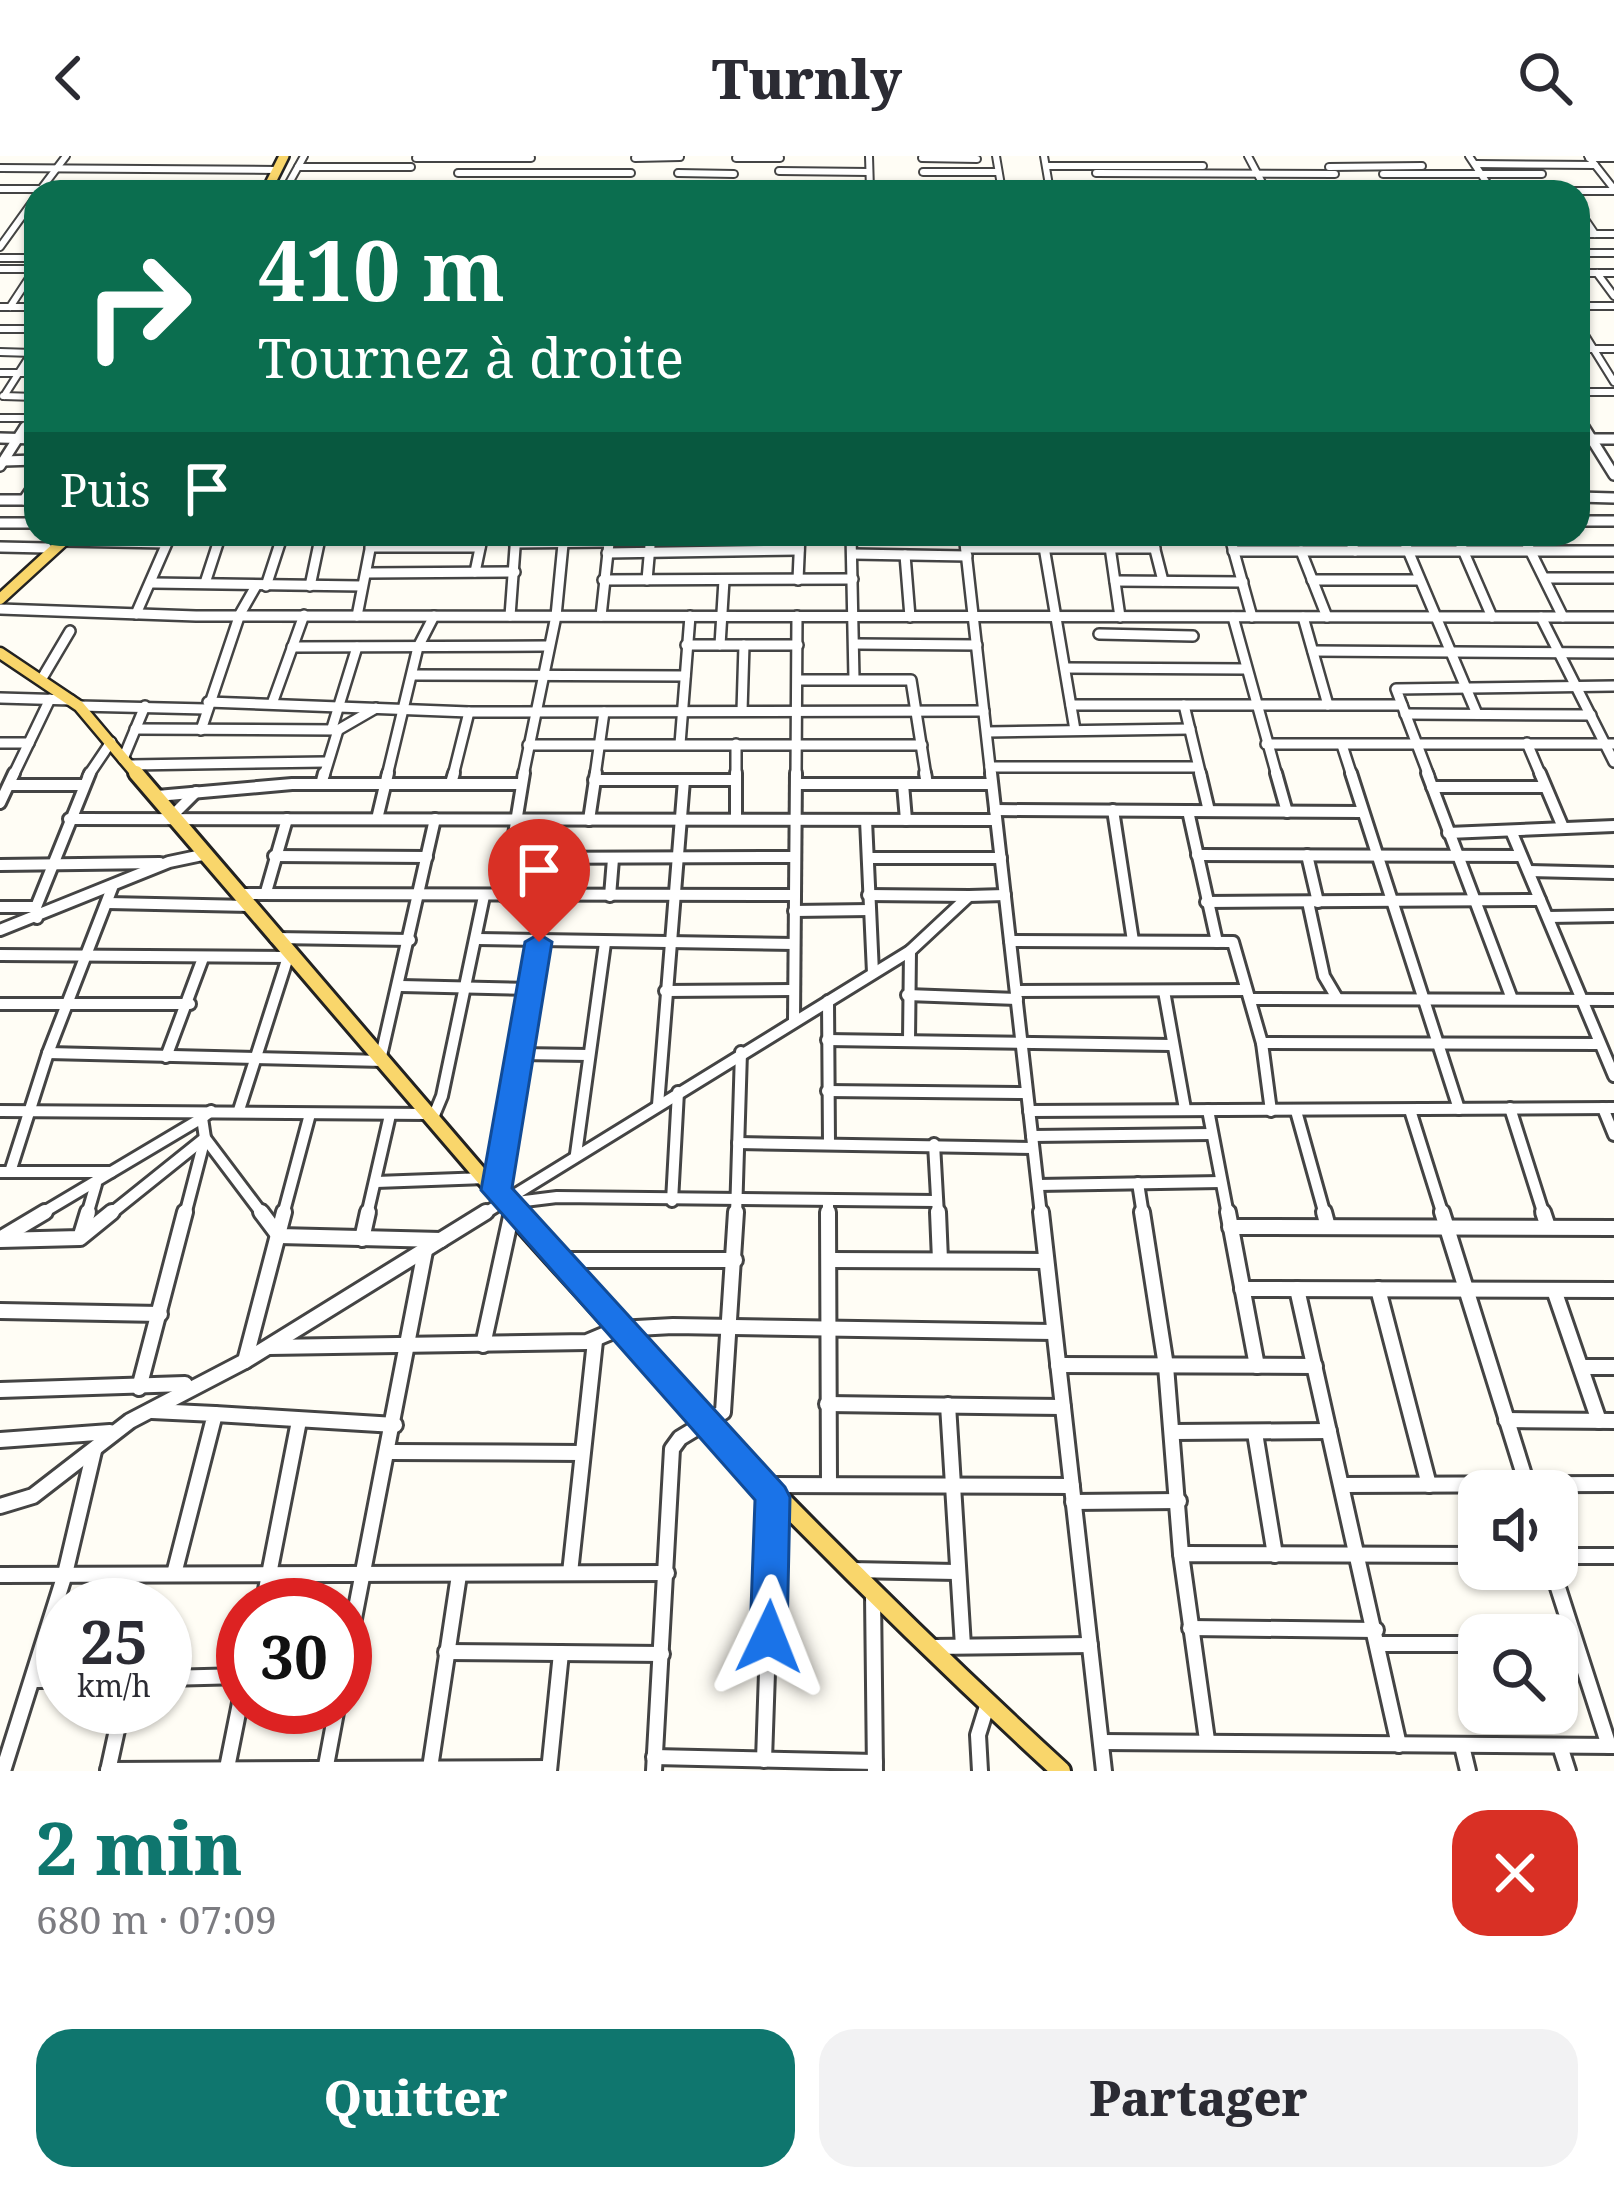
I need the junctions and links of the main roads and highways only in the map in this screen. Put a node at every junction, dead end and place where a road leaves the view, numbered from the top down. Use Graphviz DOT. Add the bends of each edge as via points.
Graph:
graph roads {
  1 [pos="50,546"];
  2 [pos="53,546"];
  3 [pos="1,591"];
  4 [pos="0,653"];
  5 [pos="1061,1771"];
  1 -- 3 [label="main road"];
  2 -- 3 [label="main road"];
  4 -- 5 [label="main road" via="75,703 111,742 704,1426"];
}
